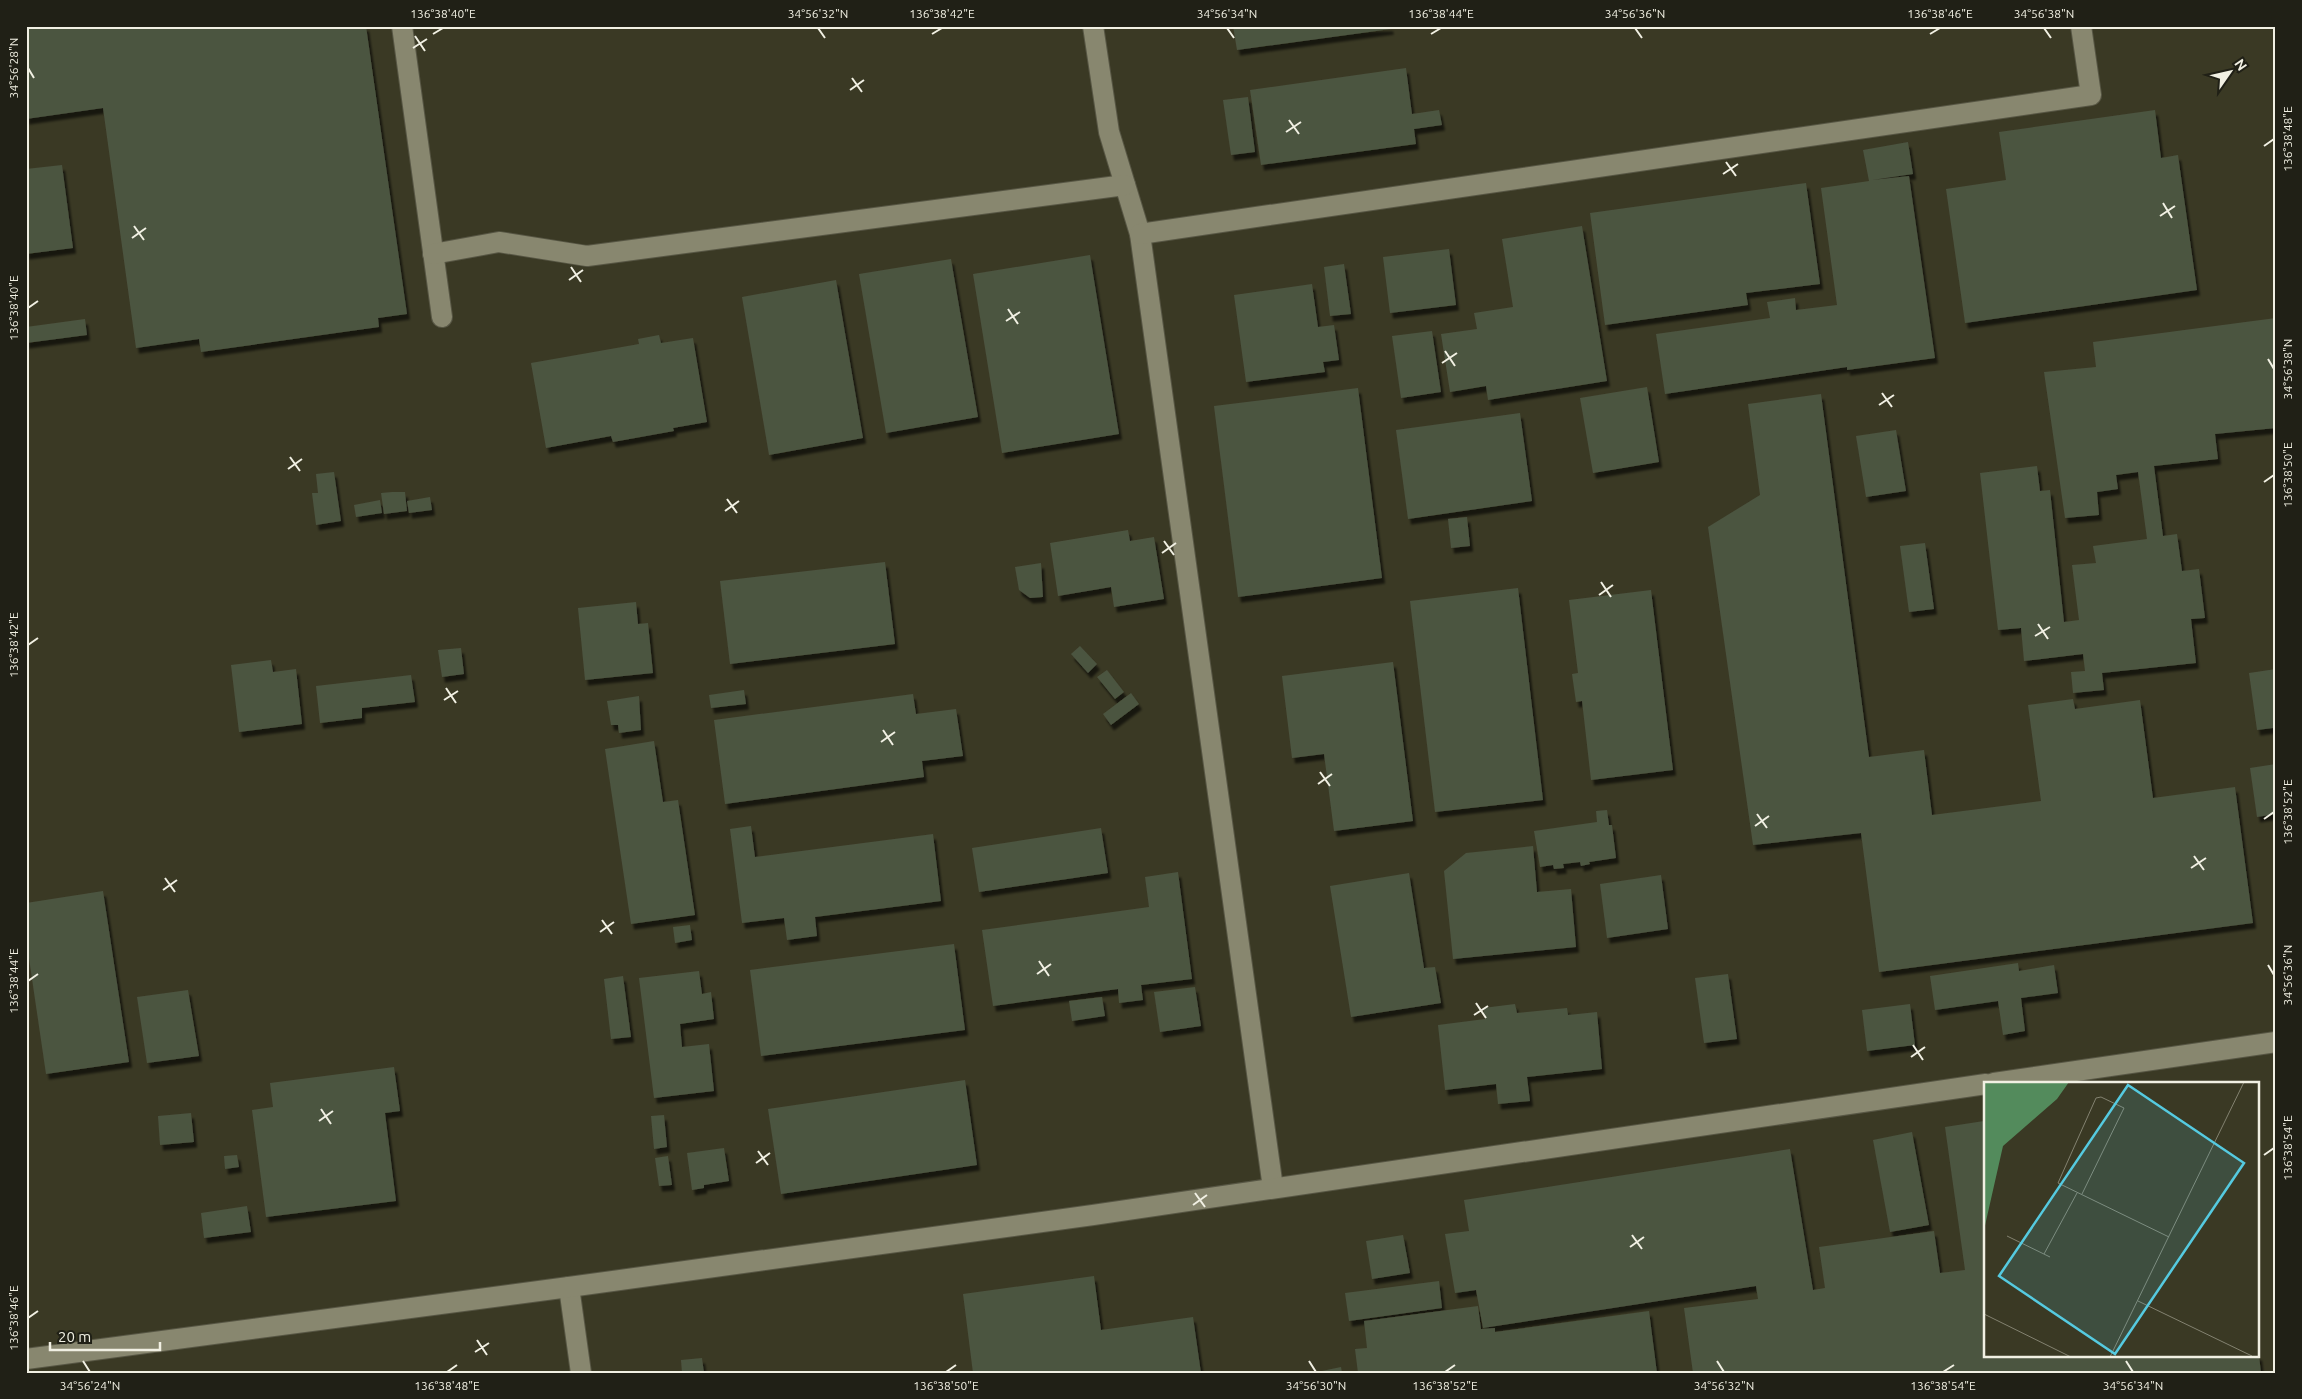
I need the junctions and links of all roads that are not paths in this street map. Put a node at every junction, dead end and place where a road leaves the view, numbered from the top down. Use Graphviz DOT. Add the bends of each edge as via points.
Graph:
graph roads {
  1 [pos="402,26"];
  2 [pos="1093,26"];
  3 [pos="2081,26"];
  4 [pos="1125,185"];
  5 [pos="1140,234"];
  6 [pos="433,254"];
  7 [pos="442,317"];
  8 [pos="2276,1042"];
  9 [pos="2001,1082"];
  10 [pos="1984,1084"];
  11 [pos="1273,1188"];
  12 [pos="569,1287"];
  13 [pos="26,1358"];
  14 [pos="581,1373"];
  1 -- 6 [label="lane"];
  2 -- 4 [label="lane" via="1109,132"];
  3 -- 5 [label="lane" via="2091,95"];
  4 -- 5 [label="lane"];
  4 -- 6 [label="lane" via="587,256 499,242"];
  5 -- 11 [label="lane"];
  6 -- 7 [label="lane"];
  8 -- 9 [label="lane"];
  10 -- 11 [label="lane"];
  11 -- 12 [label="lane"];
  12 -- 13 [label="lane"];
  12 -- 14 [label="lane"];
}
